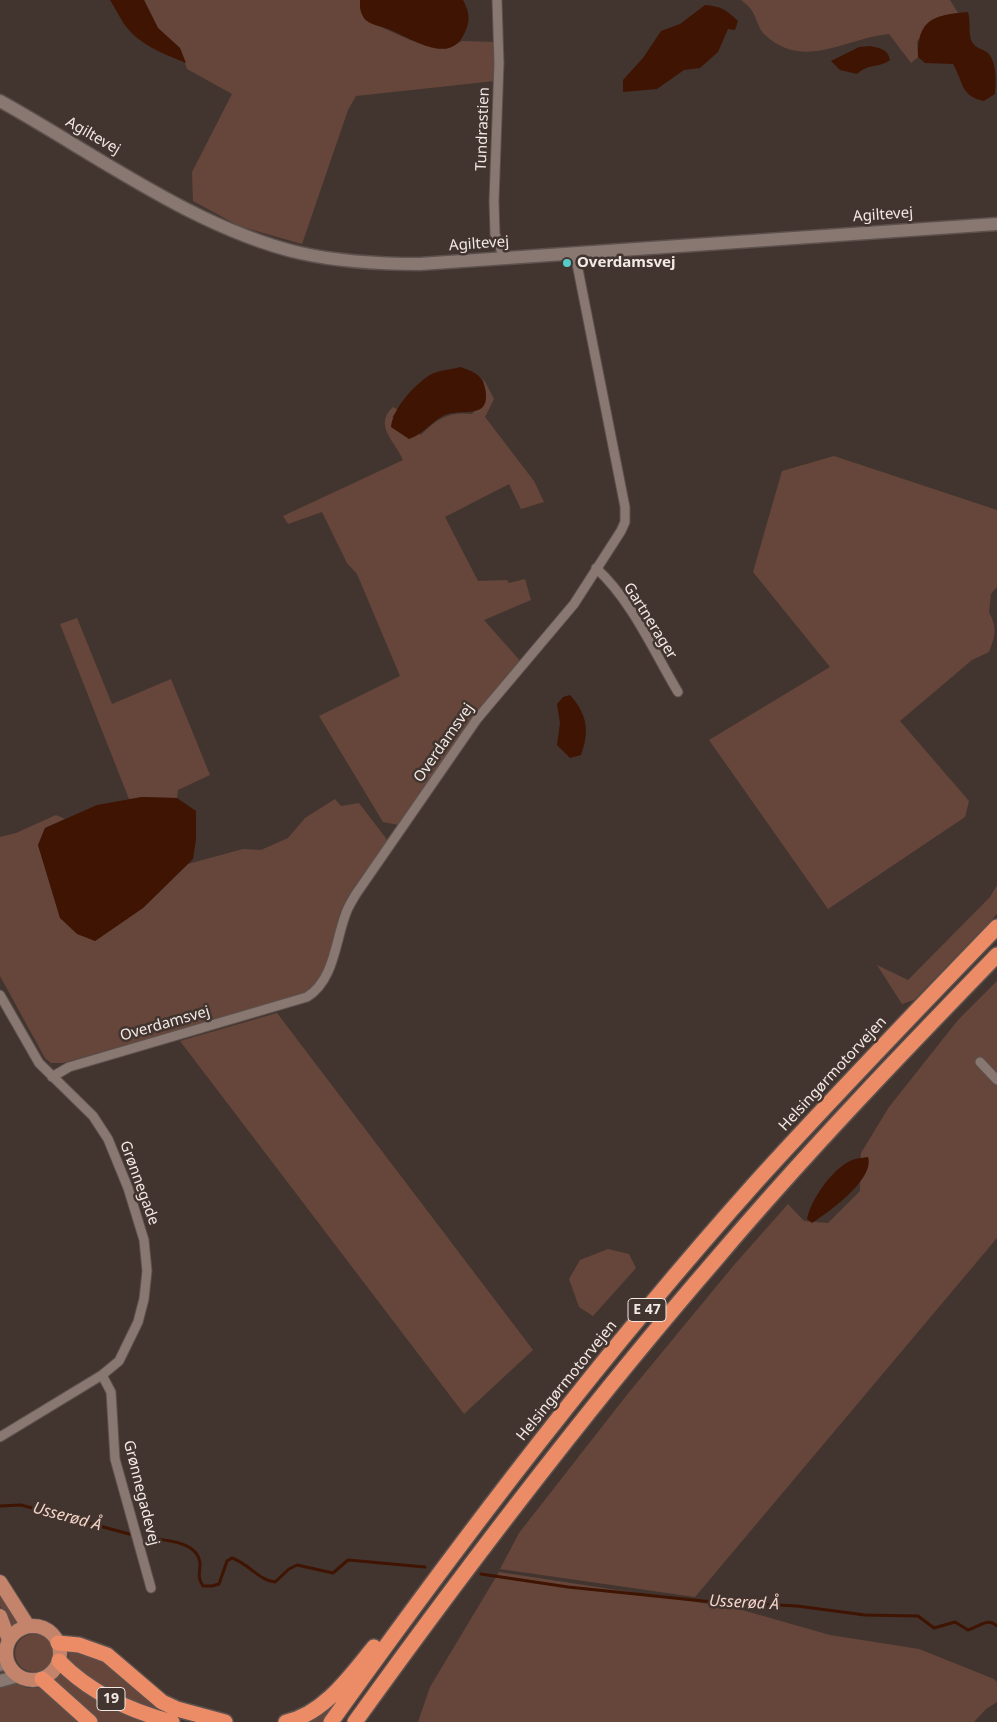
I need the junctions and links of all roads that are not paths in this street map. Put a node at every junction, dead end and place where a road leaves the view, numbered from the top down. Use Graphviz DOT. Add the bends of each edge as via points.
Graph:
graph roads {
  1 [pos="497,0"];
  2 [pos="0,100"];
  3 [pos="997,224"];
  4 [pos="575,254"];
  5 [pos="504,258"];
  6 [pos="596,568"];
  7 [pos="678,692"];
  8 [pos="997,927"];
  9 [pos="997,955"];
  10 [pos="0,995"];
  11 [pos="980,1062"];
  12 [pos="52,1077"];
  13 [pos="997,1080"];
  14 [pos="102,1376"];
  15 [pos="0,1438"];
  16 [pos="486,1510"];
  17 [pos="0,1582"];
  18 [pos="151,1588"];
  19 [pos="0,1616"];
  20 [pos="28,1626"];
  21 [pos="9,1640"];
  22 [pos="58,1643"];
  23 [pos="59,1661"];
  24 [pos="3,1662"];
  25 [pos="18,1676"];
  26 [pos="42,1679"];
  27 [pos="0,1681"];
  28 [pos="90,1722"];
  29 [pos="172,1722"];
  30 [pos="225,1722"];
  31 [pos="286,1722"];
  32 [pos="331,1722"];
  33 [pos="355,1722"];
  1 -- 5 [label="street, Tundrastien" via="499,63 494,202 495,234"];
  2 -- 5 [label="street, Agiltevej" via="176,203 258,240 300,253 372,264"];
  3 -- 4 [label="street, Agiltevej"];
  4 -- 5 [label="street, Agiltevej"];
  4 -- 6 [label="street, Overdamsvej" via="624,507 625,522 621,531"];
  6 -- 7 [label="street, Gartnerager" via="627,606"];
  6 -- 12 [label="street, Overdamsvej" via="574,604 477,719 356,894 346,913 329,970 316,992 68,1067"];
  8 -- 16 [label="highway, Helsingørmotorvejen / E 47" via="858,1070 756,1182 618,1345"];
  9 -- 33 [label="highway, E 47" via="862,1096 716,1258 509,1512"];
  10 -- 12 [label="street, Grønnegade" via="39,1063"];
  11 -- 13 [label="street"];
  12 -- 14 [label="street, Grønnegade" via="93,1116 108,1139 144,1240 147,1271 138,1322 119,1361"];
  14 -- 15 [label="street, Grønnegade"];
  14 -- 18 [label="street, Grønnegadevej" via="111,1392 115,1459"];
  16 -- 31 [label="highway" via="441,1557 375,1645 328,1699 298,1719"];
  16 -- 32 [label="highway, Helsingørmotorvejen / E 47"];
  17 -- 20 [label="main road"];
  19 -- 21 [label="main road"];
  20 -- 21 [label="main road" via="14,1633"];
  20 -- 22 [label="main road" via="46,1629"];
  21 -- 24 [label="main road"];
  22 -- 23 [label="main road"];
  22 -- 30 [label="highway" via="79,1645 106,1655 162,1702"];
  23 -- 26 [label="main road" via="50,1675"];
  23 -- 29 [label="highway, 19" via="80,1680 122,1705"];
  24 -- 25 [label="main road"];
  25 -- 26 [label="main road" via="26,1680"];
  25 -- 27 [label="street"];
  26 -- 28 [label="highway, 19"];
}
